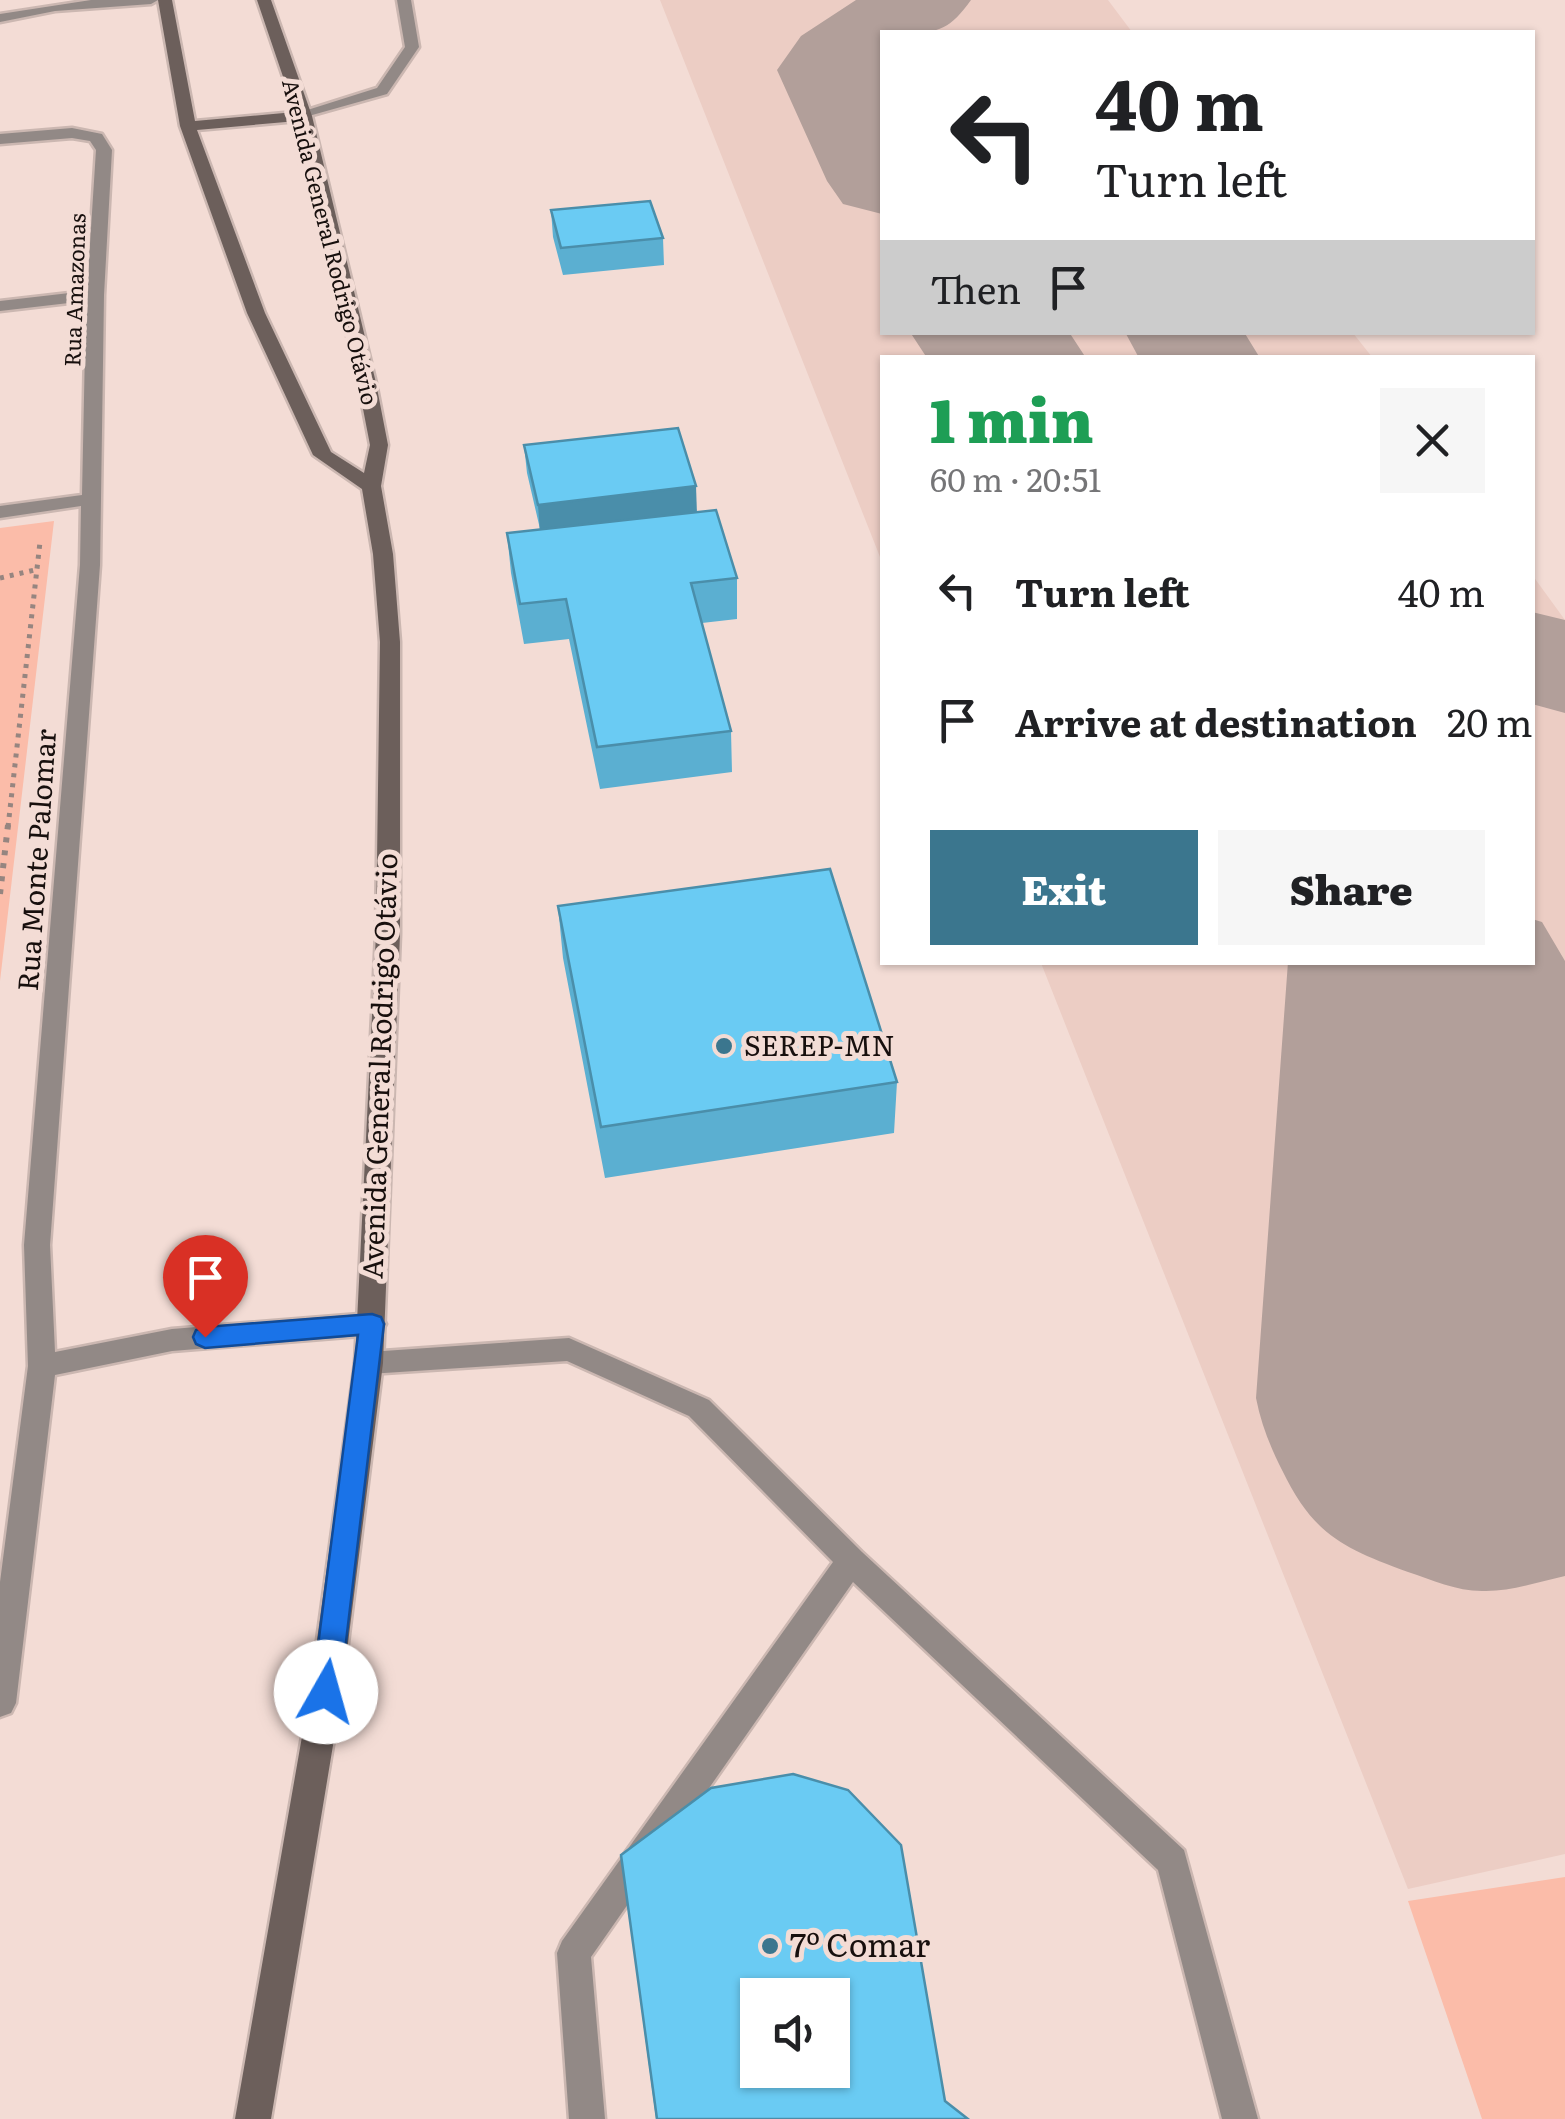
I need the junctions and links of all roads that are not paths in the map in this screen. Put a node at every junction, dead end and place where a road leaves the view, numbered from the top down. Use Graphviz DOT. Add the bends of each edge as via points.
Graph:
graph roads {
  1 [pos="84,0"];
  2 [pos="151,0"];
  3 [pos="165,0"];
  4 [pos="264,0"];
  5 [pos="404,0"];
  6 [pos="38,5"];
  7 [pos="55,7"];
  8 [pos="0,18"];
  9 [pos="304,116"];
  10 [pos="188,126"];
  11 [pos="0,139"];
  12 [pos="95,295"];
  13 [pos="0,306"];
  14 [pos="371,486"];
  15 [pos="93,500"];
  16 [pos="0,512"];
  17 [pos="372,1324"];
  18 [pos="369,1362"];
  19 [pos="42,1366"];
  20 [pos="851,1561"];
  21 [pos="8,1565"];
  22 [pos="0,1703"];
  23 [pos="253,2119"];
  24 [pos="587,2119"];
  25 [pos="1240,2119"];
  1 -- 7 [label="street"];
  2 -- 7 [label="street"];
  3 -- 10 [label="street"];
  4 -- 9 [label="street, Avenida General Rodrigo Otávio"];
  5 -- 9 [label="street" via="412,47 382,91"];
  6 -- 7 [label="street"];
  6 -- 8 [label="street"];
  9 -- 10 [label="street"];
  9 -- 14 [label="street, Avenida General Rodrigo Otávio" via="379,445"];
  10 -- 14 [label="street" via="256,313 323,454"];
  11 -- 12 [label="street, Rua Amazonas" via="96,137 104,150"];
  12 -- 13 [label="street"];
  12 -- 15 [label="street, Rua Amazonas"];
  14 -- 17 [label="street, Avenida General Rodrigo Otávio" via="390,642 388,934"];
  15 -- 16 [label="street"];
  15 -- 19 [label="street, Rua Monte Palomar" via="37,1245"];
  17 -- 18 [label="street, Avenida General Rodrigo Otávio"];
  17 -- 19 [label="street" via="172,1340"];
  18 -- 20 [label="street" via="569,1349 699,1408"];
  18 -- 23 [label="street, Avenida General Rodrigo Otávio" via="326,1692"];
  19 -- 21 [label="street, Rua Monte Palomar"];
  20 -- 24 [label="street" via="574,1953"];
  20 -- 25 [label="street" via="1172,1862"];
  21 -- 22 [label="street, Rua Monte Palomar"];
}
